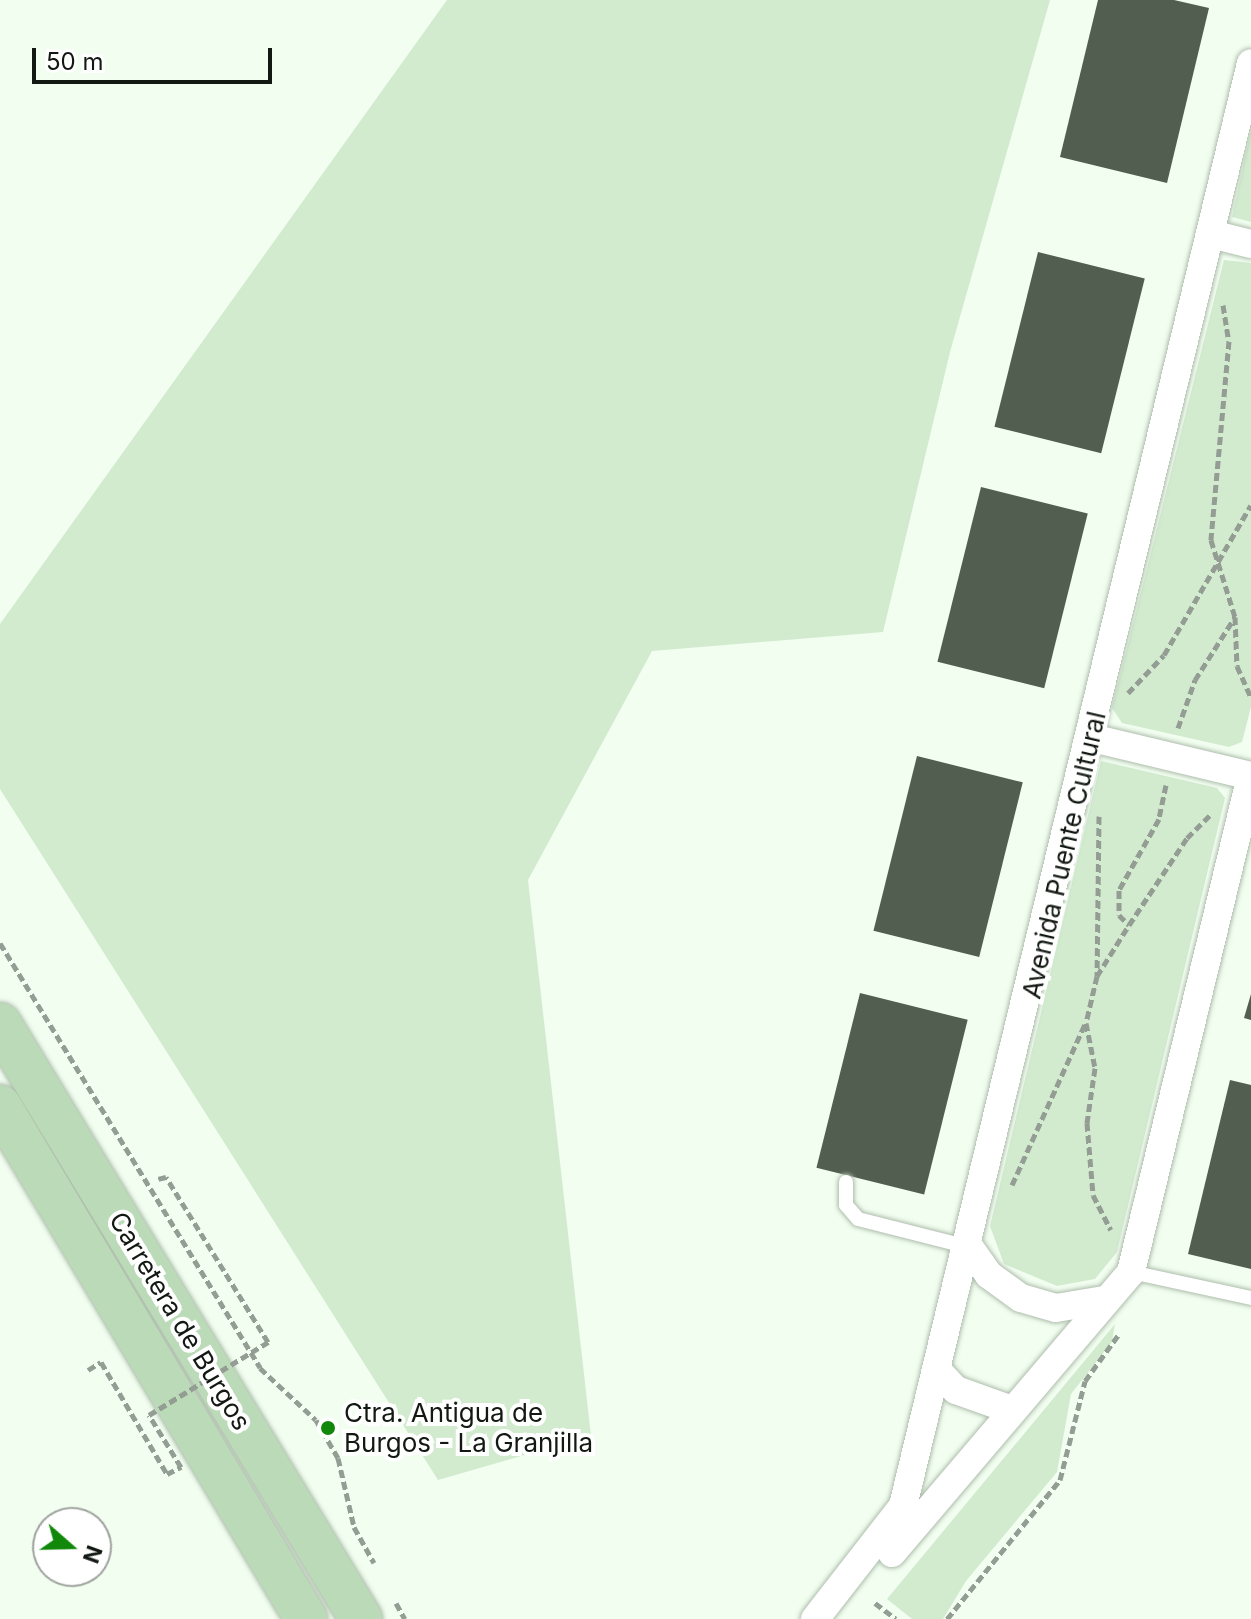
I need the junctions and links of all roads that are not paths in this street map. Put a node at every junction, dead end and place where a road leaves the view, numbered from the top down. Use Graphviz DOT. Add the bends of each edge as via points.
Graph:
graph roads {
  1 [pos="1251,63"];
  2 [pos="1211,234"];
  3 [pos="1251,244"];
  4 [pos="1092,738"];
  5 [pos="1251,776"];
  6 [pos="0,1024"];
  7 [pos="0,1106"];
  8 [pos="846,1182"];
  9 [pos="970,1248"];
  10 [pos="1131,1272"];
  11 [pos="1251,1298"];
  12 [pos="1113,1310"];
  13 [pos="938,1371"];
  14 [pos="1012,1410"];
  15 [pos="377,1608"];
  16 [pos="306,1619"];
  17 [pos="815,1619"];
  18 [pos="840,1619"];
  1 -- 2 [label="street, Avenida Puente Cultural"];
  2 -- 3 [label="street"];
  2 -- 4 [label="street, Avenida Puente Cultural"];
  4 -- 5 [label="street"];
  4 -- 9 [label="street, Avenida Puente Cultural"];
  5 -- 10 [label="street"];
  6 -- 15 [label="main road, Carretera de Burgos"];
  7 -- 16 [label="main road, Carretera de Burgos"];
  8 -- 9 [label="lane" via="846,1205 858,1219"];
  9 -- 12 [label="street" via="989,1275 1021,1298 1056,1308"];
  9 -- 13 [label="street, Avenida Puente Cultural"];
  10 -- 11 [label="lane"];
  10 -- 12 [label="street"];
  12 -- 14 [label="street"];
  13 -- 14 [label="street" via="966,1396"];
  13 -- 17 [label="street, Avenida Puente Cultural" via="895,1522"];
  14 -- 18 [label="street"];
}
